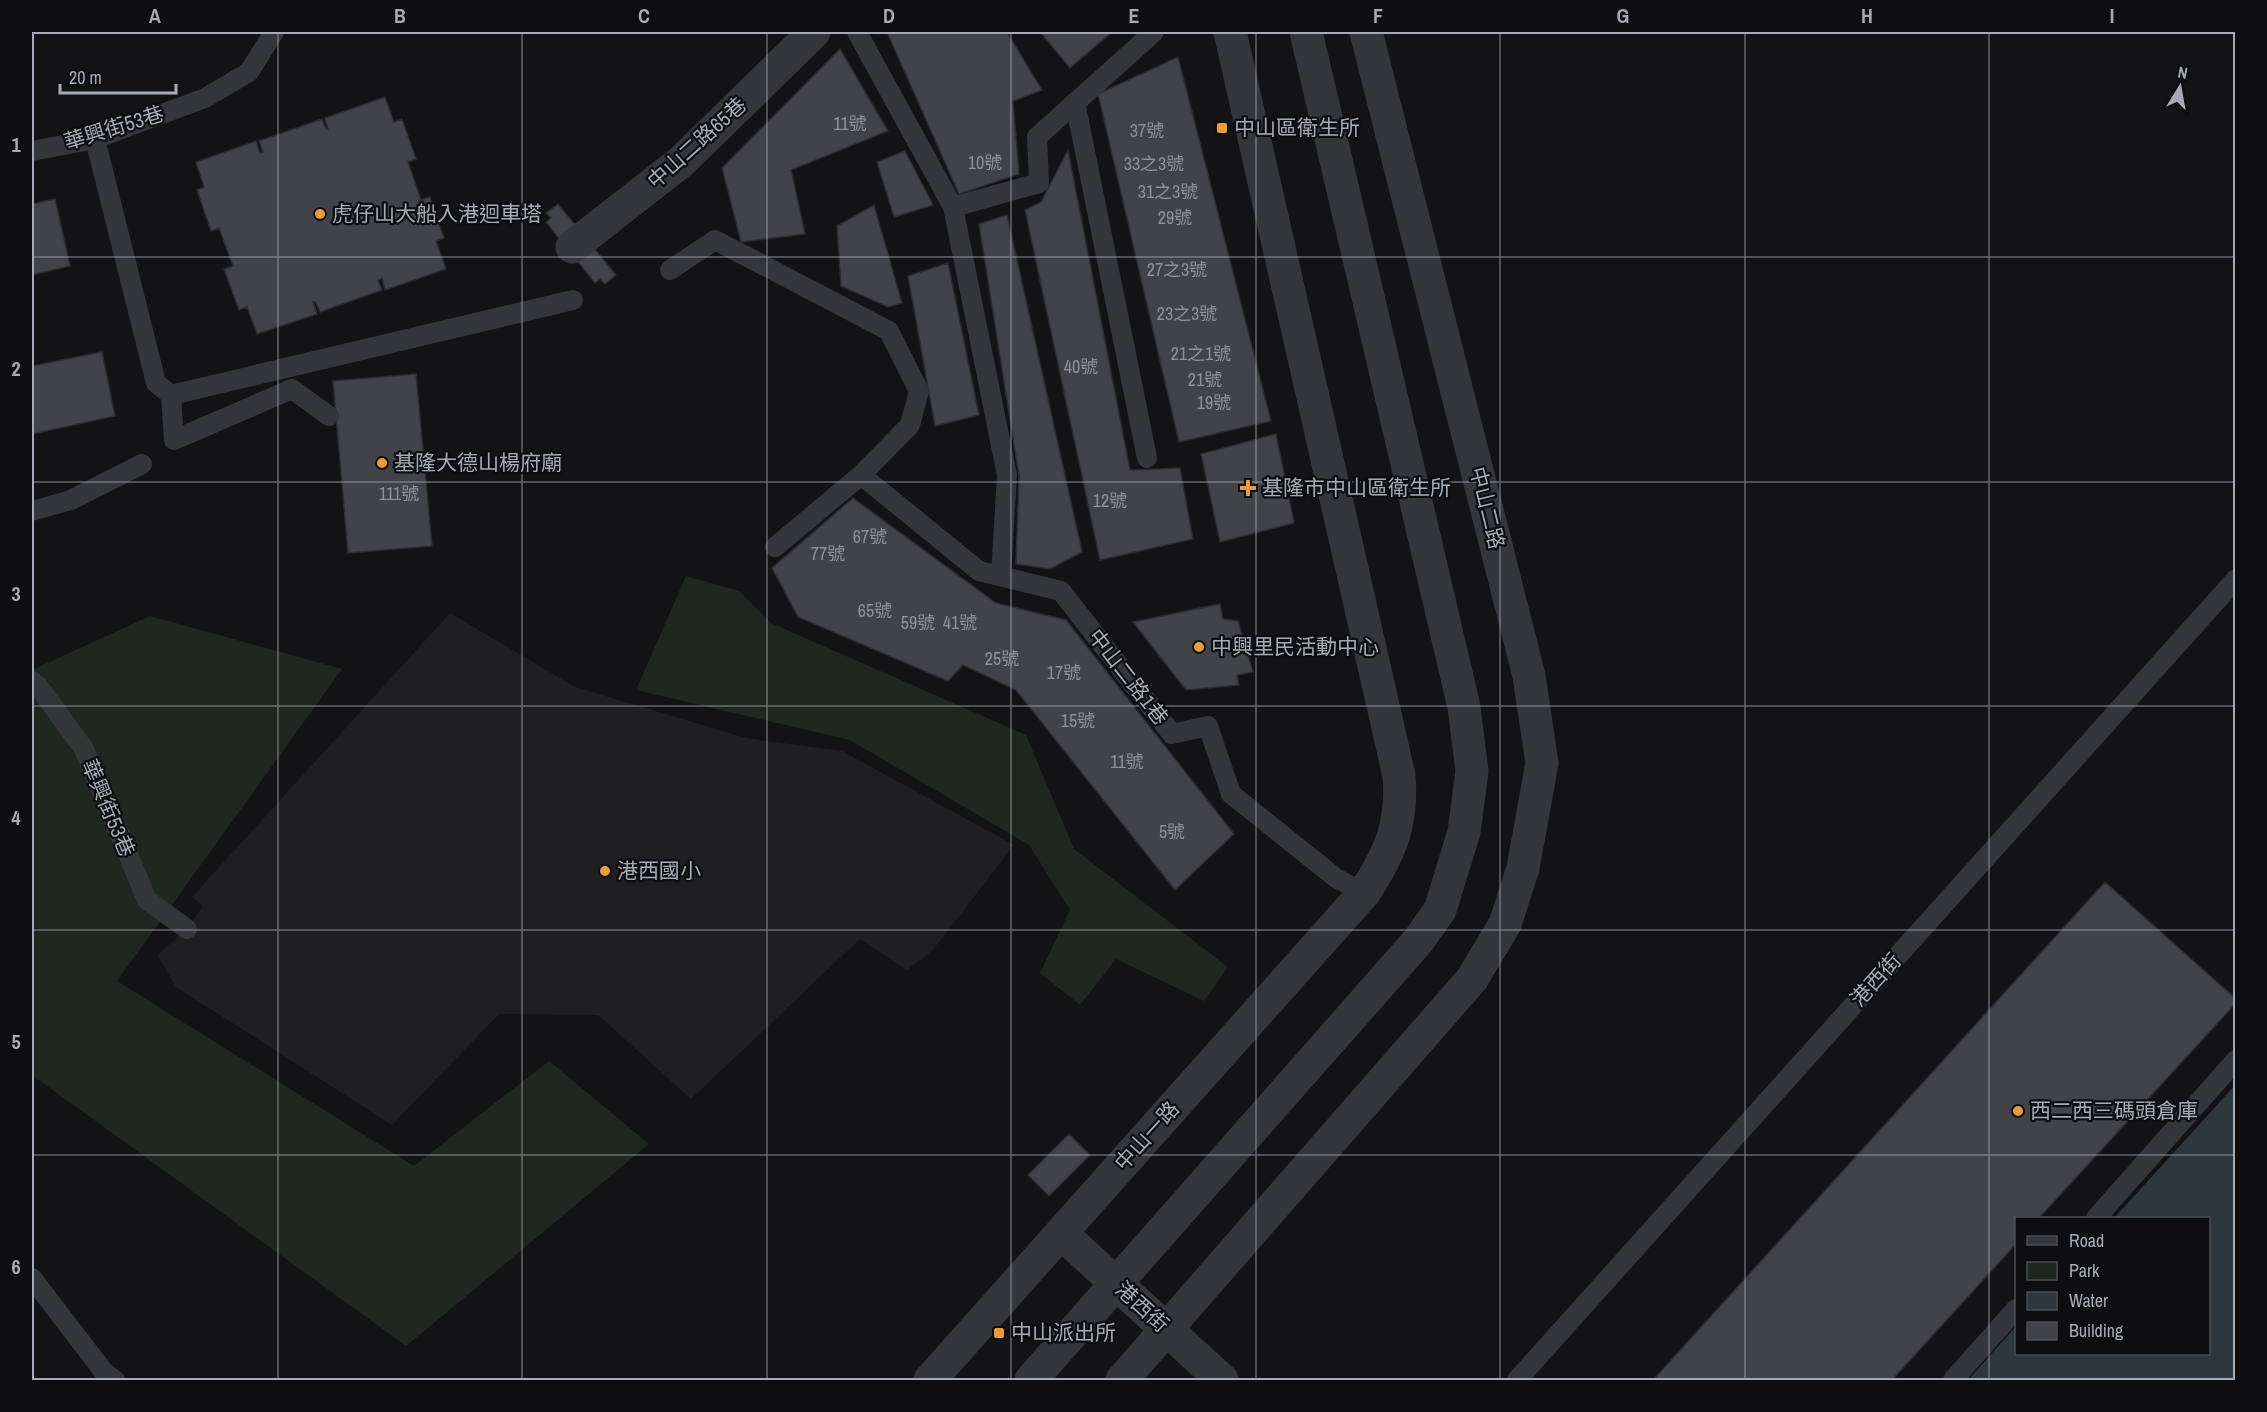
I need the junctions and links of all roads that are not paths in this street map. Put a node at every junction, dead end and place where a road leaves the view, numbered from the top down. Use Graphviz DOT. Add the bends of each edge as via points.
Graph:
graph roads {
  1 [pos="273,32"];
  2 [pos="814,32"];
  3 [pos="857,32"];
  4 [pos="1154,32"];
  5 [pos="1230,32"];
  6 [pos="1306,32"];
  7 [pos="1366,32"];
  8 [pos="1075,102"];
  9 [pos="95,139"];
  10 [pos="32,152"];
  11 [pos="953,207"];
  12 [pos="572,247"];
  13 [pos="670,270"];
  14 [pos="573,300"];
  15 [pos="171,395"];
  16 [pos="329,416"];
  17 [pos="1147,458"];
  18 [pos="142,464"];
  19 [pos="861,475"];
  20 [pos="32,512"];
  21 [pos="775,547"];
  22 [pos="1001,576"];
  23 [pos="2235,579"];
  24 [pos="32,681"];
  25 [pos="1364,893"];
  26 [pos="187,929"];
  27 [pos="2235,1059"];
  28 [pos="2097,1217"];
  29 [pos="1062,1234"];
  30 [pos="32,1278"];
  31 [pos="1116,1284"];
  32 [pos="2015,1310"];
  33 [pos="1168,1330"];
  34 [pos="115,1380"];
  35 [pos="930,1380"];
  36 [pos="1031,1380"];
  37 [pos="1122,1380"];
  38 [pos="1222,1380"];
  39 [pos="1517,1380"];
  40 [pos="1953,1380"];
  1 -- 9 [label="lane, 華興街53巷" via="249,72 204,98"];
  2 -- 12 [label="street, 中山二路65巷" via="682,161"];
  3 -- 11 [label="lane"];
  4 -- 8 [label="lane"];
  5 -- 25 [label="street" via="1400,776 1399,816 1393,842"];
  6 -- 31 [label="street" via="1464,707 1472,771 1464,832 1440,910 1418,941"];
  7 -- 33 [label="street, 中山二路" via="1529,676 1542,763 1523,868 1505,924 1472,979"];
  8 -- 11 [label="lane" via="1037,137 1039,183"];
  8 -- 17 [label="lane"];
  9 -- 10 [label="lane, 華興街53巷"];
  9 -- 15 [label="lane" via="156,383"];
  11 -- 22 [label="lane" via="1007,475"];
  13 -- 19 [label="lane" via="715,240 889,331 920,391 910,425"];
  14 -- 15 [label="lane"];
  15 -- 16 [label="lane" via="174,440 292,389"];
  18 -- 20 [label="lane" via="71,500"];
  19 -- 21 [label="lane"];
  19 -- 22 [label="lane, 中山二路1巷" via="979,571"];
  22 -- 25 [label="lane, 中山二路1巷" via="1061,591 1172,734 1208,726 1231,794 1336,878"];
  23 -- 39 [label="lane, 港西街"];
  24 -- 26 [label="lane, 華興街53巷" via="84,749 147,900"];
  25 -- 29 [label="street, 中山一路"];
  27 -- 28 [label="lane"];
  29 -- 31 [label="street, 港西街"];
  29 -- 35 [label="street, 中山一路"];
  30 -- 34 [label="lane" via="104,1372"];
  31 -- 33 [label="street, 港西街"];
  31 -- 36 [label="street"];
  32 -- 40 [label="lane"];
  33 -- 37 [label="street"];
  33 -- 38 [label="street, 港西街"];
}
